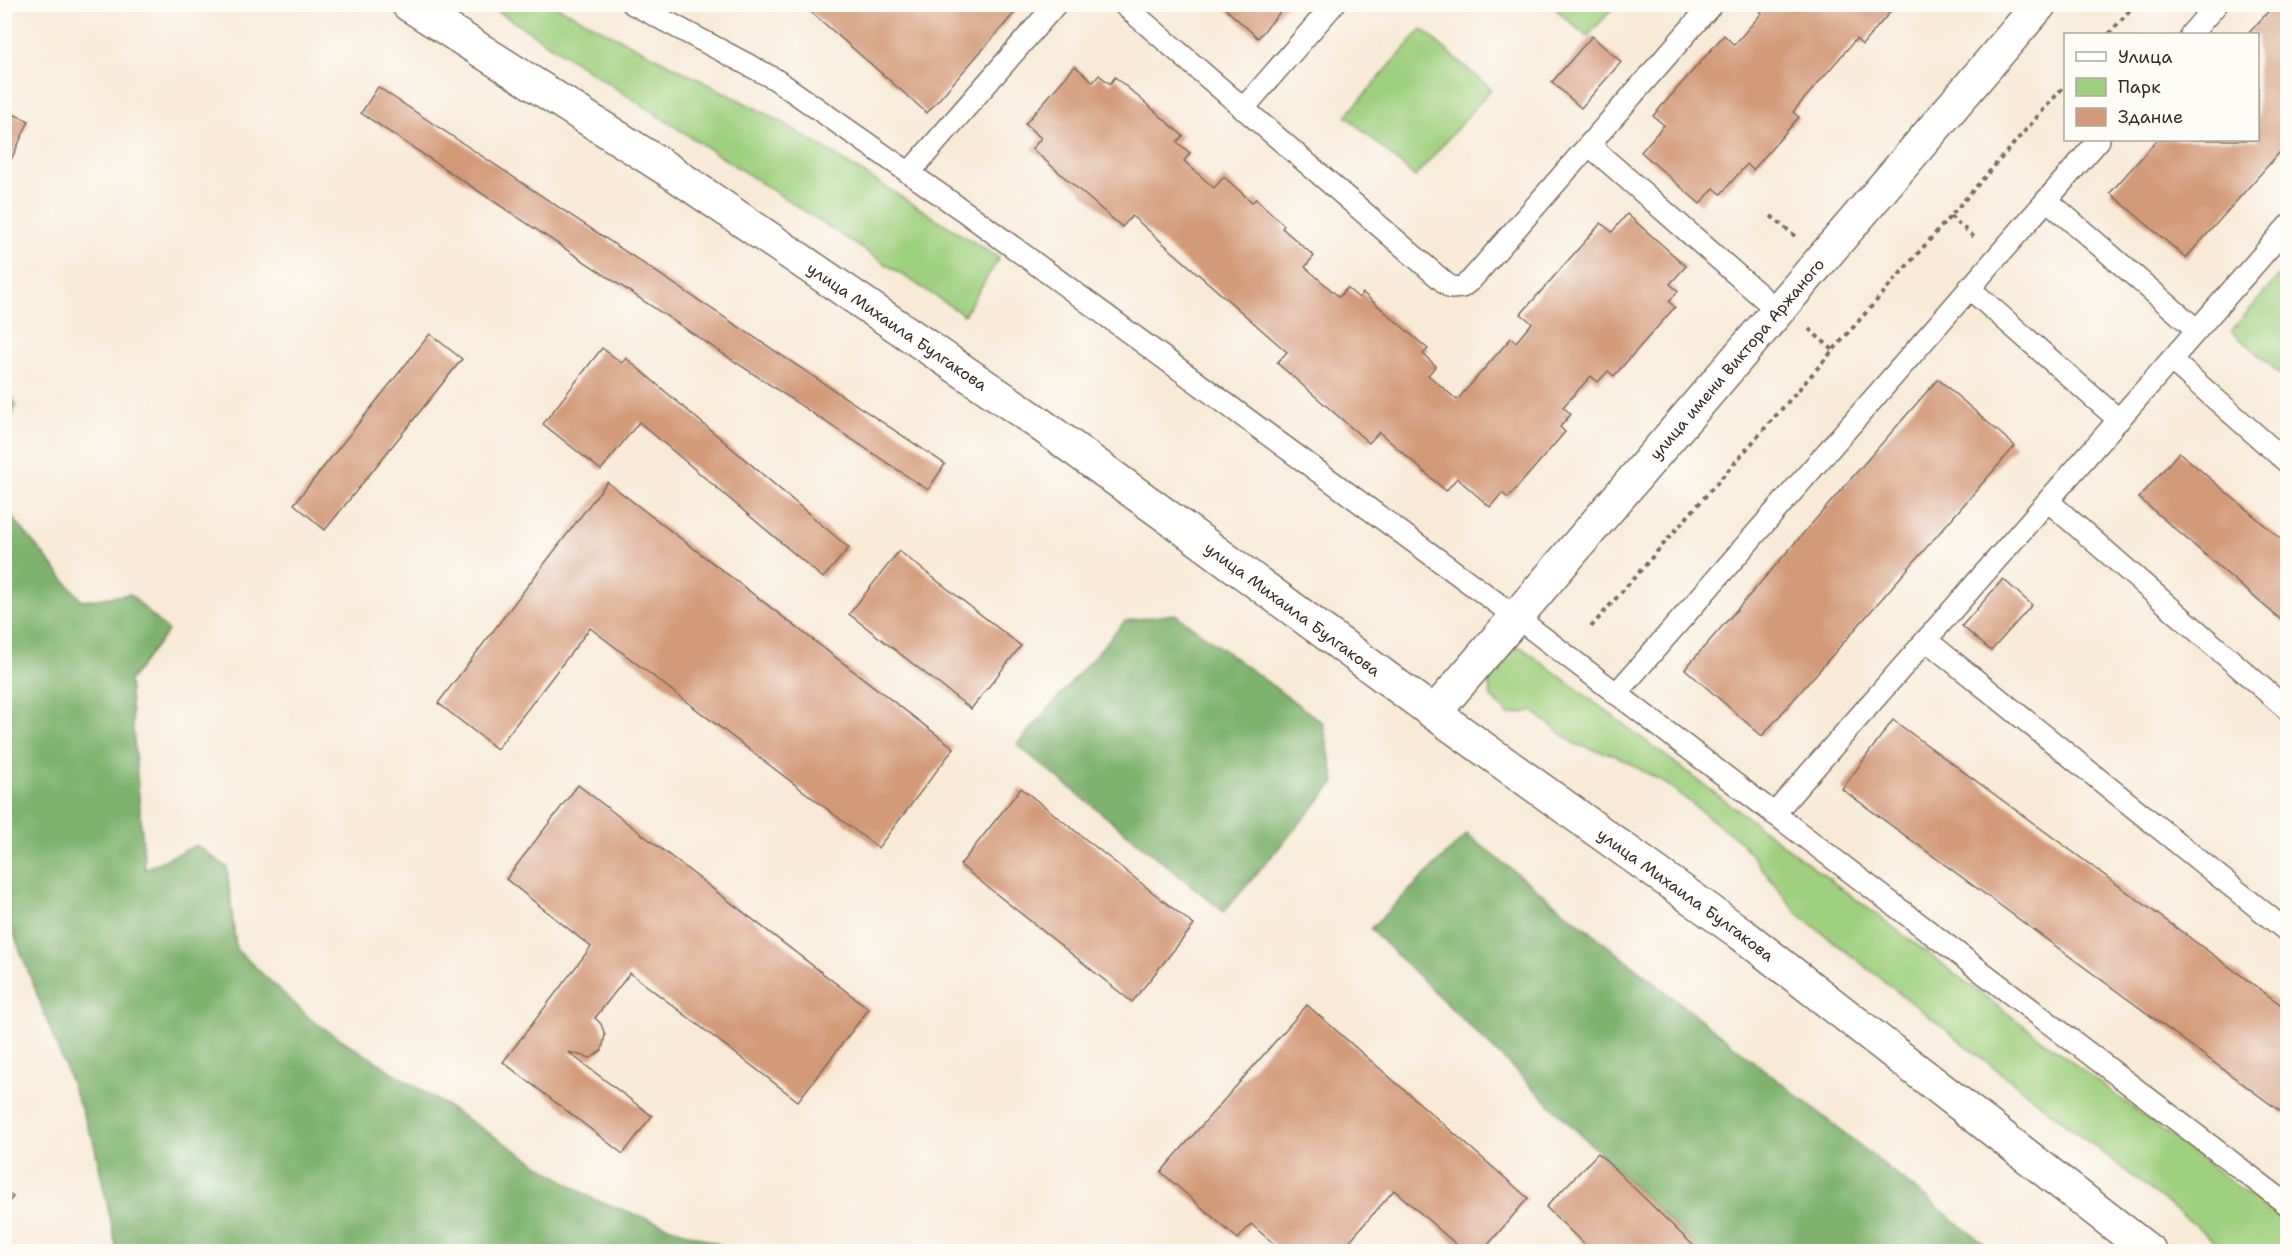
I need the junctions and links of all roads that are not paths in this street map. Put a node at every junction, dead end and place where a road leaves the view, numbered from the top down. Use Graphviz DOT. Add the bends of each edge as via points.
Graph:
graph roads {
  1 [pos="408,4"];
  2 [pos="633,4"];
  3 [pos="1056,4"];
  4 [pos="1123,4"];
  5 [pos="1334,4"];
  6 [pos="1712,4"];
  7 [pos="2040,4"];
  8 [pos="2217,4"];
  9 [pos="2192,33"];
  10 [pos="1243,109"];
  11 [pos="2098,141"];
  12 [pos="1589,146"];
  13 [pos="909,173"];
  14 [pos="2047,200"];
  15 [pos="2288,226"];
  16 [pos="1969,288"];
  17 [pos="1778,311"];
  18 [pos="2197,330"];
  19 [pos="2170,360"];
  20 [pos="2119,420"];
  21 [pos="2288,462"];
  22 [pos="2048,501"];
  23 [pos="1516,617"];
  24 [pos="1926,640"];
  25 [pos="1616,693"];
  26 [pos="2288,710"];
  27 [pos="1434,713"];
  28 [pos="1774,814"];
  29 [pos="2288,932"];
  30 [pos="2288,1205"];
  31 [pos="2150,1251"];
  1 -- 27 [label="street, улица Михаила Булгакова" via="670,171 1033,419"];
  2 -- 13 [label="lane" via="775,79"];
  3 -- 13 [label="lane"];
  4 -- 10 [label="lane"];
  5 -- 10 [label="lane"];
  6 -- 12 [label="lane"];
  7 -- 17 [label="street, улица имени Виктора Аржаного"];
  8 -- 9 [label="lane"];
  10 -- 12 [label="lane" via="1451,288 1462,287 1471,280"];
  11 -- 14 [label="lane"];
  12 -- 17 [label="lane"];
  13 -- 23 [label="lane"];
  14 -- 16 [label="lane"];
  14 -- 18 [label="lane"];
  15 -- 18 [label="lane"];
  16 -- 20 [label="lane"];
  16 -- 25 [label="lane"];
  17 -- 23 [label="street, улица имени Виктора Аржаного"];
  18 -- 19 [label="lane"];
  19 -- 20 [label="lane"];
  19 -- 21 [label="lane"];
  20 -- 22 [label="lane"];
  22 -- 24 [label="lane"];
  22 -- 26 [label="lane"];
  23 -- 25 [label="lane"];
  23 -- 27 [label="street, улица имени Виктора Аржаного"];
  24 -- 28 [label="lane"];
  24 -- 29 [label="lane"];
  25 -- 28 [label="lane"];
  27 -- 31 [label="street, улица Михаила Булгакова" via="1739,932"];
  28 -- 30 [label="lane"];
}
